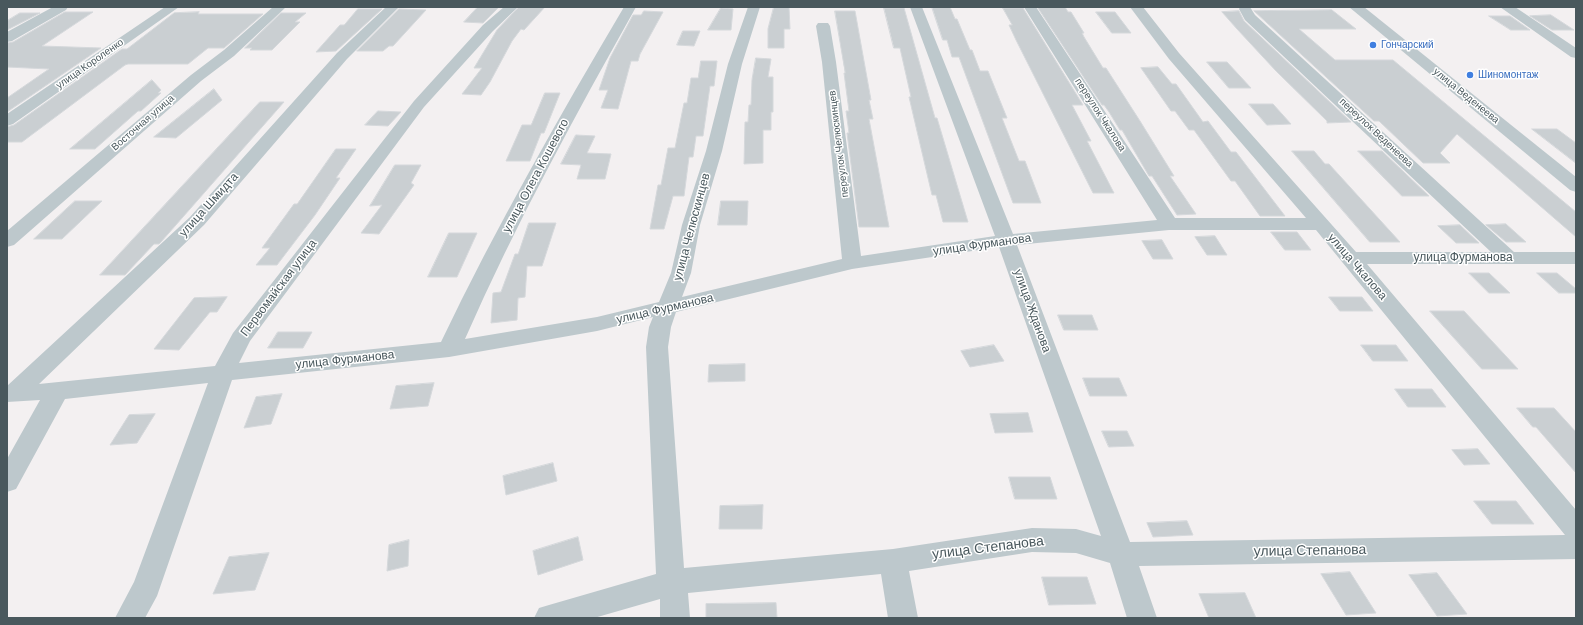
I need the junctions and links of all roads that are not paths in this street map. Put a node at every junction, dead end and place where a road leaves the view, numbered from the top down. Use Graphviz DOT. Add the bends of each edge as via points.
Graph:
graph roads {
  1 [pos="62,7"];
  2 [pos="173,7"];
  3 [pos="280,7"];
  4 [pos="392,7"];
  5 [pos="512,7"];
  6 [pos="630,7"];
  7 [pos="754,7"];
  8 [pos="916,7"];
  9 [pos="1030,7"];
  10 [pos="1136,7"];
  11 [pos="1356,7"];
  12 [pos="1506,7"];
  13 [pos="1245,8"];
  14 [pos="823,26"];
  15 [pos="7,38"];
  16 [pos="1576,54"];
  17 [pos="7,122"];
  18 [pos="1576,186"];
  19 [pos="1169,224"];
  20 [pos="1320,224"];
  21 [pos="1006,240"];
  22 [pos="7,241"];
  23 [pos="1351,258"];
  24 [pos="1509,258"];
  25 [pos="1576,258"];
  26 [pos="852,262"];
  27 [pos="667,308"];
  28 [pos="449,349"];
  29 [pos="223,374"];
  30 [pos="57,391"];
  31 [pos="11,394"];
  32 [pos="7,482"];
  33 [pos="1576,529"];
  34 [pos="1576,547"];
  35 [pos="1121,554"];
  36 [pos="893,561"];
  37 [pos="673,582"];
  38 [pos="130,618"];
  39 [pos="549,618"];
  40 [pos="676,618"];
  41 [pos="903,618"];
  42 [pos="1142,618"];
  1 -- 15 [label="street"];
  2 -- 17 [label="street, улица Короленко"];
  3 -- 22 [label="street, Восточная улица"];
  4 -- 31 [label="street, улица Шмидта" via="342,56 197,221"];
  5 -- 29 [label="street, Первомайская улица" via="488,28 419,104 241,338"];
  6 -- 28 [label="street, улица Олега Кошевого" via="566,118 477,288"];
  7 -- 27 [label="street, улица Челюскинцев" via="691,225 681,273"];
  8 -- 21 [label="street, улица Жданова"];
  9 -- 19 [label="street, переулок Чкалова"];
  10 -- 20 [label="street, улица Чкалова" via="1174,56"];
  11 -- 18 [label="street, улица Веденеева"];
  12 -- 16 [label="street"];
  13 -- 24 [label="street, переулок Веденеева" via="1250,17"];
  14 -- 26 [label="street, переулок Челюскинцев"];
  19 -- 20 [label="street, улица Фурманова"];
  19 -- 21 [label="street, улица Фурманова"];
  20 -- 23 [label="street, улица Чкалова"];
  21 -- 26 [label="street, улица Фурманова"];
  21 -- 35 [label="street, улица Жданова"];
  23 -- 24 [label="street, улица Фурманова"];
  23 -- 33 [label="street, улица Чкалова"];
  24 -- 25 [label="street, улица Фурманова"];
  26 -- 27 [label="street, улица Фурманова"];
  27 -- 28 [label="street, улица Фурманова" via="597,324"];
  27 -- 37 [label="street, улица Челюскинцев" via="660,327 657,347 670,573"];
  28 -- 29 [label="street, улица Фурманова"];
  29 -- 30 [label="street, улица Фурманова"];
  29 -- 38 [label="street, Первомайская улица" via="146,587"];
  30 -- 31 [label="street, улица Фурманова"];
  30 -- 32 [label="street"];
  34 -- 35 [label="street, улица Степанова"];
  35 -- 36 [label="street, улица Степанова" via="1076,541 1032,540"];
  35 -- 42 [label="street, улица Жданова"];
  36 -- 37 [label="street, улица Степанова"];
  36 -- 41 [label="street"];
  37 -- 39 [label="street, улица Степанова"];
  37 -- 40 [label="street, улица Челюскинцев"];
}
